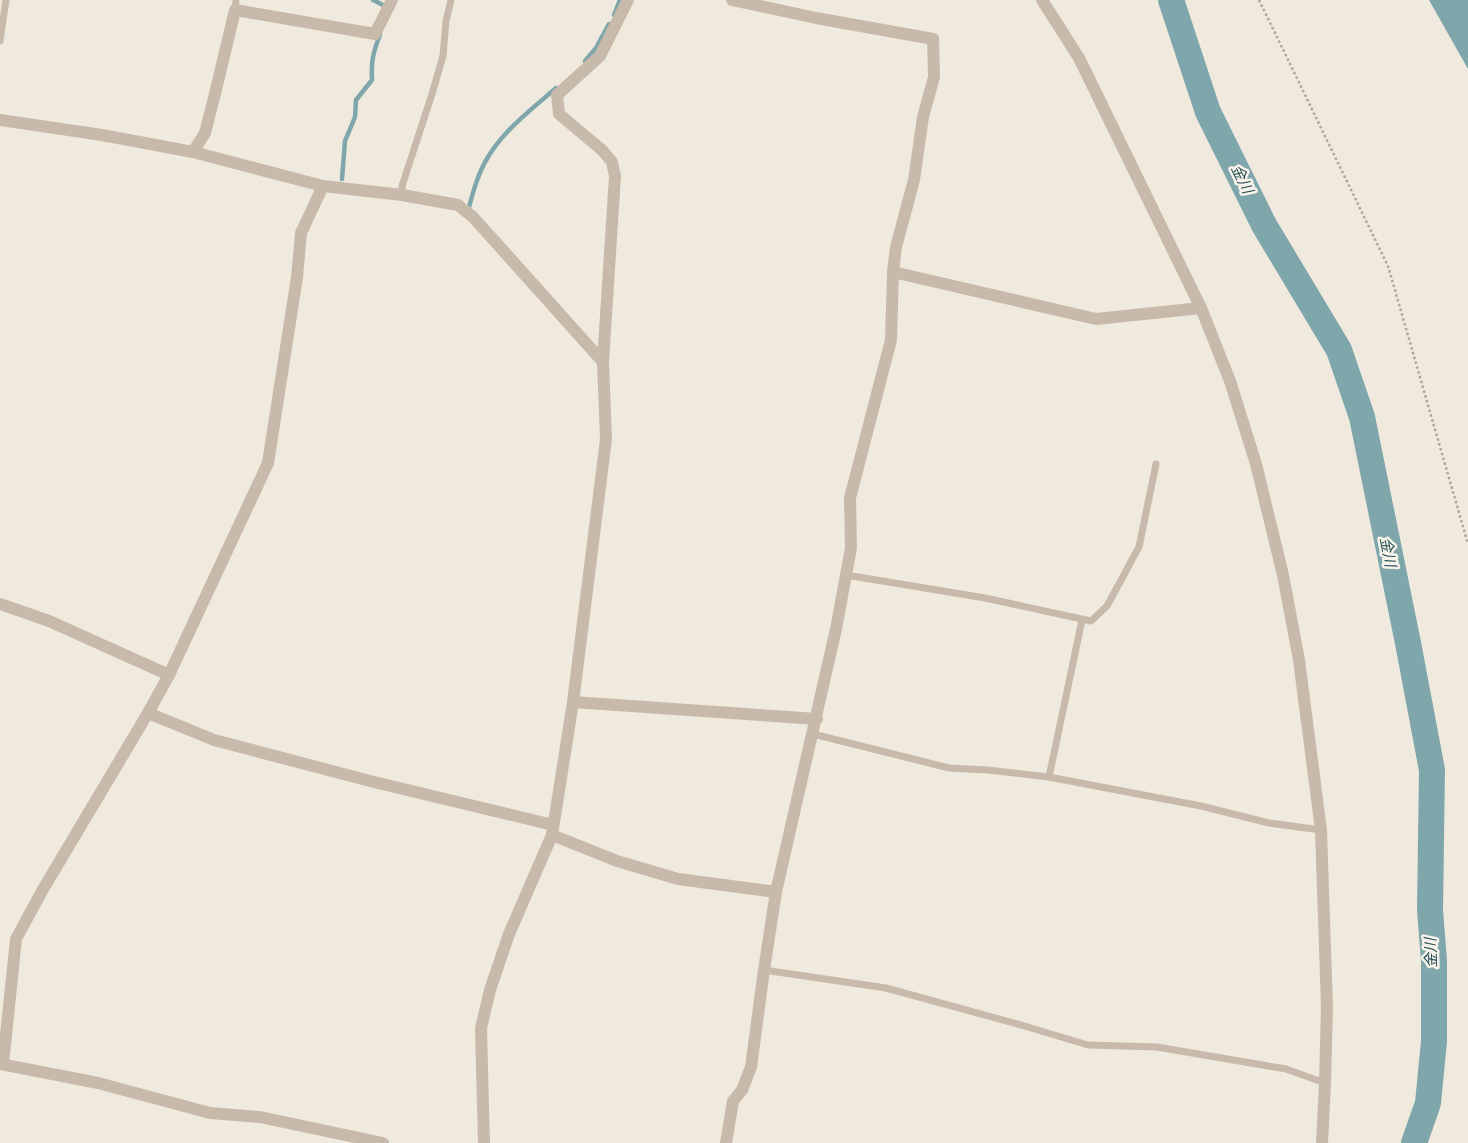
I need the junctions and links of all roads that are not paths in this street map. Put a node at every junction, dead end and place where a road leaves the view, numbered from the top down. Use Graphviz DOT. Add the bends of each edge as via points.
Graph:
graph roads {
  1 [pos="6,0"];
  2 [pos="451,0"];
  3 [pos="628,0"];
  4 [pos="732,0"];
  5 [pos="1042,0"];
  6 [pos="236,5"];
  7 [pos="389,5"];
  8 [pos="0,40"];
  9 [pos="0,120"];
  10 [pos="193,152"];
  11 [pos="323,186"];
  12 [pos="402,195"];
  13 [pos="893,272"];
  14 [pos="1201,308"];
  15 [pos="603,362"];
  16 [pos="1156,464"];
  17 [pos="846,575"];
  18 [pos="0,604"];
  19 [pos="1082,620"];
  20 [pos="169,675"];
  21 [pos="573,702"];
  22 [pos="148,713"];
  23 [pos="817,718"];
  24 [pos="813,734"];
  25 [pos="1049,776"];
  26 [pos="552,830"];
  27 [pos="1321,830"];
  28 [pos="776,892"];
  29 [pos="764,970"];
  30 [pos="2,1064"];
  31 [pos="1325,1083"];
  32 [pos="383,1143"];
  33 [pos="484,1143"];
  34 [pos="726,1143"];
  35 [pos="1322,1143"];
  1 -- 8 [label="lane"];
  2 -- 12 [label="lane" via="443,56 402,186"];
  3 -- 15 [label="street" via="600,56 557,95 559,114 602,150 612,162 615,176"];
  4 -- 13 [label="street" via="933,38 934,77 923,117 914,180 896,247"];
  5 -- 14 [label="street" via="1079,58"];
  6 -- 7 [label="street" via="375,34"];
  6 -- 10 [label="street" via="204,133"];
  9 -- 10 [label="street"];
  10 -- 11 [label="street"];
  11 -- 12 [label="street"];
  11 -- 20 [label="street" via="300,233 297,277 268,463"];
  12 -- 15 [label="street" via="458,205 473,217"];
  13 -- 14 [label="street" via="1096,319"];
  13 -- 17 [label="street" via="891,340 850,498 851,548"];
  14 -- 27 [label="street" via="1230,381 1256,464 1283,575 1299,660"];
  15 -- 21 [label="street" via="606,439"];
  16 -- 19 [label="lane" via="1139,547 1107,606 1091,621"];
  17 -- 19 [label="lane" via="985,598"];
  17 -- 23 [label="street"];
  18 -- 20 [label="street" via="49,621"];
  19 -- 25 [label="lane"];
  20 -- 22 [label="street"];
  21 -- 23 [label="street"];
  21 -- 26 [label="street"];
  22 -- 26 [label="street" via="214,740"];
  22 -- 30 [label="street" via="16,939"];
  23 -- 24 [label="street"];
  24 -- 25 [label="lane" via="949,768"];
  24 -- 28 [label="street"];
  25 -- 27 [label="lane" via="1269,823"];
  26 -- 28 [label="street" via="617,861 678,879"];
  26 -- 33 [label="street" via="509,934 481,1028"];
  27 -- 31 [label="street" via="1327,1008"];
  28 -- 29 [label="street"];
  29 -- 31 [label="lane" via="886,988 1088,1045 1157,1047 1286,1069"];
  29 -- 34 [label="street" via="752,1066 742,1090 733,1101"];
  30 -- 32 [label="street" via="98,1083 210,1113 260,1117"];
  31 -- 35 [label="street"];
}
